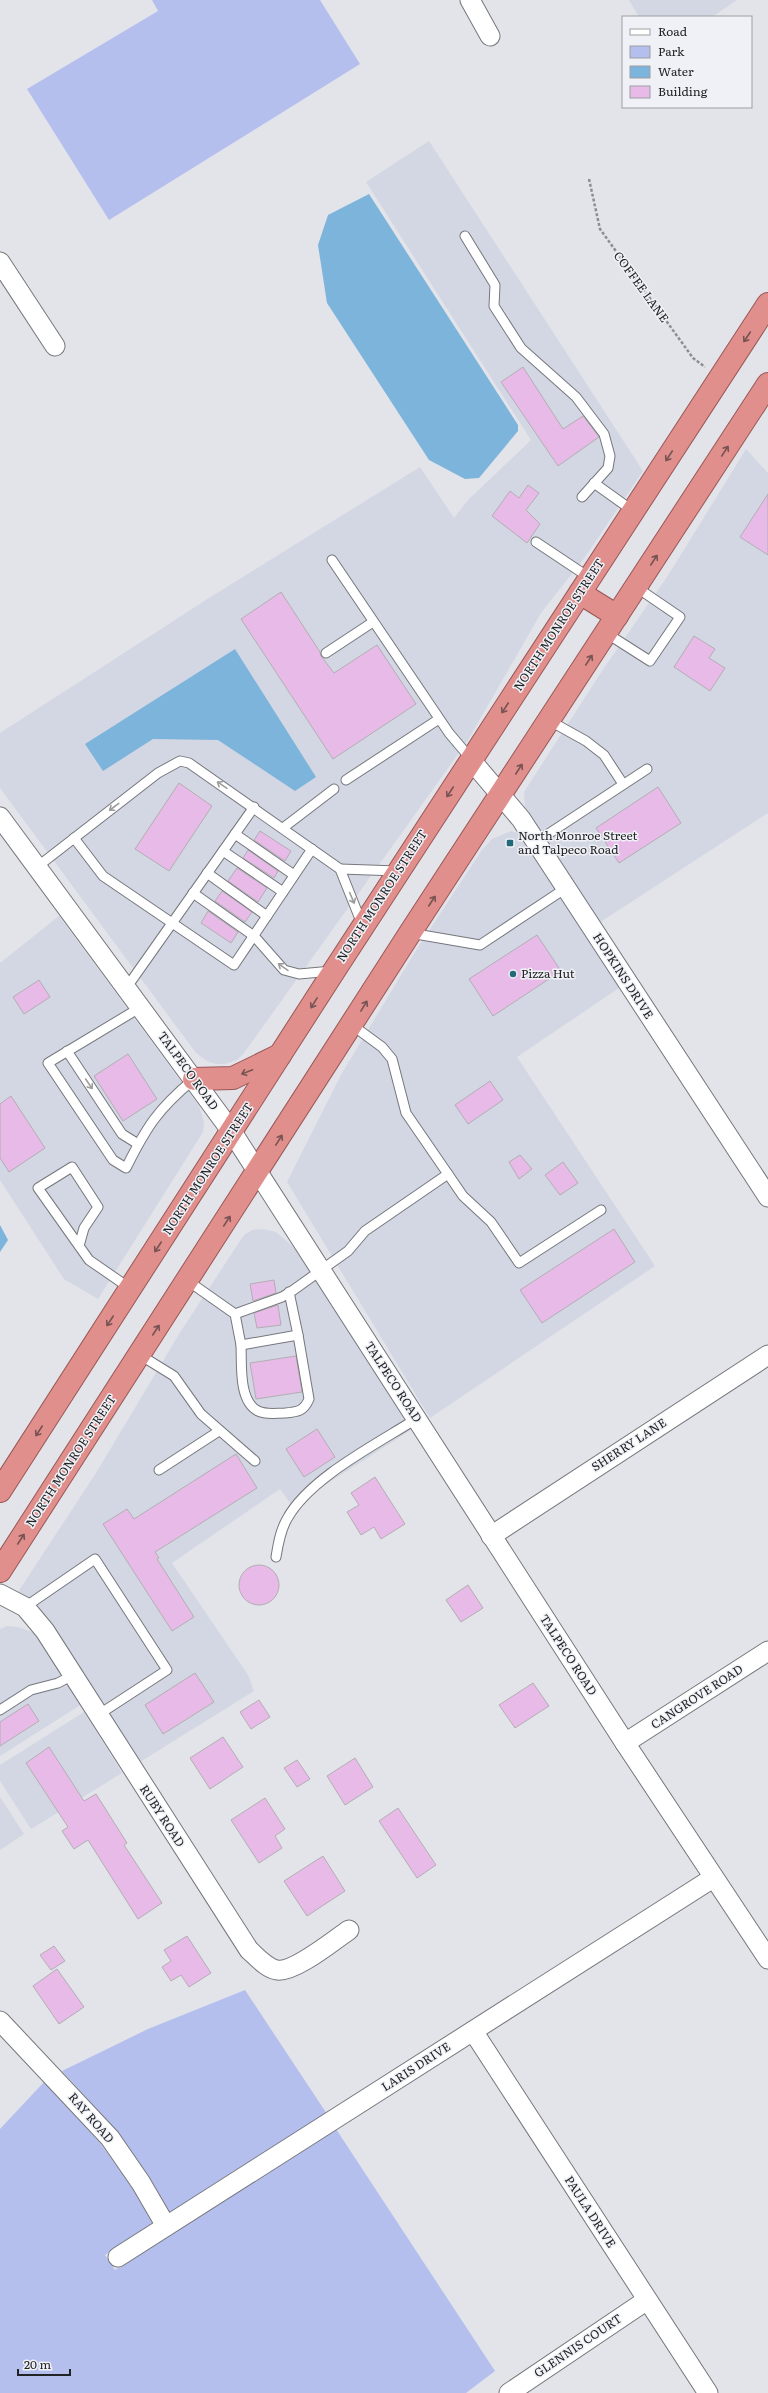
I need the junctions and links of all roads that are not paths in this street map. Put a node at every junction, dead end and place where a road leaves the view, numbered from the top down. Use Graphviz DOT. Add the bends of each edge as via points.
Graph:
graph roads {
  1 [pos="470,0"];
  2 [pos="490,36"];
  3 [pos="465,236"];
  4 [pos="0,262"];
  5 [pos="768,304"];
  6 [pos="54,346"];
  7 [pos="768,384"];
  8 [pos="594,483"];
  9 [pos="582,497"];
  10 [pos="633,511"];
  11 [pos="536,542"];
  12 [pos="332,560"];
  13 [pos="585,586"];
  14 [pos="636,587"];
  15 [pos="373,622"];
  16 [pos="612,625"];
  17 [pos="326,653"];
  18 [pos="439,719"];
  19 [pos="550,721"];
  20 [pos="471,760"];
  21 [pos="648,769"];
  22 [pos="346,780"];
  23 [pos="624,784"];
  24 [pos="334,789"];
  25 [pos="501,796"];
  26 [pos="254,807"];
  27 [pos="0,818"];
  28 [pos="283,828"];
  29 [pos="235,834"];
  30 [pos="74,838"];
  31 [pos="536,842"];
  32 [pos="312,849"];
  33 [pos="223,851"];
  34 [pos="37,867"];
  35 [pos="340,869"];
  36 [pos="399,871"];
  37 [pos="207,873"];
  38 [pos="294,875"];
  39 [pos="566,888"];
  40 [pos="193,892"];
  41 [pos="283,892"];
  42 [pos="267,916"];
  43 [pos="172,923"];
  44 [pos="364,927"];
  45 [pos="410,933"];
  46 [pos="254,936"];
  47 [pos="334,971"];
  48 [pos="127,987"];
  49 [pos="141,1007"];
  50 [pos="352,1025"];
  51 [pos="67,1051"];
  52 [pos="281,1055"];
  53 [pos="194,1079"];
  54 [pos="232,1132"];
  55 [pos="138,1144"];
  56 [pos="258,1173"];
  57 [pos="448,1174"];
  58 [pos="768,1197"];
  59 [pos="601,1210"];
  60 [pos="79,1246"];
  61 [pos="320,1270"];
  62 [pos="188,1281"];
  63 [pos="131,1289"];
  64 [pos="289,1292"];
  65 [pos="235,1314"];
  66 [pos="298,1335"];
  67 [pos="241,1345"];
  68 [pos="140,1355"];
  69 [pos="768,1355"];
  70 [pos="416,1419"];
  71 [pos="219,1432"];
  72 [pos="255,1461"];
  73 [pos="159,1470"];
  74 [pos="0,1491"];
  75 [pos="491,1536"];
  76 [pos="276,1557"];
  77 [pos="0,1571"];
  78 [pos="0,1594"];
  79 [pos="25,1607"];
  80 [pos="768,1651"];
  81 [pos="73,1675"];
  82 [pos="0,1710"];
  83 [pos="98,1715"];
  84 [pos="625,1743"];
  85 [pos="713,1878"];
  86 [pos="349,1930"];
  87 [pos="768,1959"];
  88 [pos="0,2021"];
  89 [pos="473,2030"];
  90 [pos="166,2226"];
  91 [pos="118,2257"];
  92 [pos="648,2300"];
  93 [pos="509,2393"];
  94 [pos="708,2393"];
  1 -- 2 [label="street"];
  3 -- 8 [label="lane" via="495,285 494,306 521,348 576,397 604,434 610,456 608,468"];
  4 -- 6 [label="street"];
  5 -- 10 [label="highway, NORTH MONROE STREET, one-way"];
  14 -- 7 [label="highway, NORTH MONROE STREET, one-way"];
  8 -- 9 [label="lane"];
  8 -- 10 [label="lane"];
  10 -- 13 [label="highway, NORTH MONROE STREET"];
  11 -- 13 [label="lane"];
  12 -- 15 [label="lane"];
  13 -- 16 [label="highway"];
  13 -- 20 [label="highway, NORTH MONROE STREET, one-way"];
  14 -- 16 [label="highway, NORTH MONROE STREET"];
  14 -- 16 [label="lane" via="680,617 650,661"];
  15 -- 17 [label="lane"];
  15 -- 18 [label="lane"];
  19 -- 16 [label="highway, NORTH MONROE STREET, one-way"];
  18 -- 20 [label="lane"];
  18 -- 22 [label="lane"];
  19 -- 23 [label="lane" via="586,741 604,755"];
  25 -- 19 [label="highway, NORTH MONROE STREET, one-way"];
  20 -- 25 [label="street, HOPKINS DRIVE"];
  20 -- 36 [label="highway, NORTH MONROE STREET, one-way"];
  21 -- 23 [label="lane"];
  23 -- 31 [label="lane"];
  24 -- 28 [label="lane"];
  25 -- 31 [label="street, HOPKINS DRIVE"];
  45 -- 25 [label="highway, NORTH MONROE STREET, one-way"];
  26 -- 28 [label="lane"];
  26 -- 29 [label="lane"];
  26 -- 30 [label="lane, one-way" via="189,763 180,761 158,773"];
  27 -- 34 [label="street, TALPECO ROAD"];
  28 -- 32 [label="lane"];
  29 -- 33 [label="lane"];
  29 -- 38 [label="lane"];
  30 -- 34 [label="lane"];
  30 -- 43 [label="lane" via="103,876"];
  31 -- 39 [label="street, HOPKINS DRIVE"];
  32 -- 35 [label="lane"];
  32 -- 38 [label="lane"];
  33 -- 37 [label="lane"];
  33 -- 41 [label="lane"];
  34 -- 48 [label="street, TALPECO ROAD"];
  35 -- 36 [label="lane"];
  35 -- 44 [label="lane, one-way"];
  36 -- 44 [label="highway, NORTH MONROE STREET"];
  37 -- 40 [label="lane"];
  37 -- 42 [label="lane"];
  38 -- 41 [label="lane"];
  39 -- 45 [label="lane" via="480,945"];
  39 -- 58 [label="street, HOPKINS DRIVE"];
  40 -- 43 [label="lane"];
  40 -- 46 [label="lane"];
  41 -- 42 [label="lane"];
  42 -- 46 [label="lane"];
  43 -- 46 [label="lane" via="234,965"];
  43 -- 48 [label="lane"];
  44 -- 47 [label="highway, NORTH MONROE STREET"];
  50 -- 45 [label="highway, NORTH MONROE STREET, one-way"];
  47 -- 46 [label="lane, one-way" via="299,974 284,970"];
  47 -- 52 [label="highway, NORTH MONROE STREET, one-way"];
  48 -- 49 [label="street, TALPECO ROAD"];
  49 -- 51 [label="lane"];
  49 -- 53 [label="street, TALPECO ROAD"];
  56 -- 50 [label="highway, NORTH MONROE STREET, one-way"];
  50 -- 57 [label="lane" via="382,1047 392,1059 406,1113"];
  51 -- 55 [label="lane, one-way" via="122,1134"];
  51 -- 55 [label="lane" via="48,1063 113,1160 126,1168"];
  52 -- 53 [label="highway, one-way" via="233,1078"];
  52 -- 54 [label="highway, NORTH MONROE STREET"];
  53 -- 54 [label="street, TALPECO ROAD"];
  53 -- 55 [label="lane" via="167,1102 146,1127"];
  54 -- 56 [label="street, TALPECO ROAD"];
  54 -- 63 [label="highway, NORTH MONROE STREET, one-way"];
  56 -- 61 [label="street, TALPECO ROAD"];
  62 -- 56 [label="highway, NORTH MONROE STREET, one-way"];
  57 -- 59 [label="lane" via="463,1196 491,1222 520,1263"];
  57 -- 61 [label="lane" via="365,1231 348,1251"];
  60 -- 60 [label="lane" via="84,1228 98,1207 72,1167 38,1188"];
  60 -- 63 [label="lane" via="88,1260"];
  61 -- 64 [label="lane"];
  61 -- 70 [label="street, TALPECO ROAD"];
  62 -- 65 [label="lane"];
  68 -- 62 [label="highway, NORTH MONROE STREET, one-way"];
  63 -- 74 [label="highway, NORTH MONROE STREET, one-way"];
  64 -- 65 [label="lane"];
  64 -- 66 [label="lane"];
  65 -- 67 [label="lane"];
  66 -- 67 [label="lane"];
  66 -- 67 [label="lane" via="309,1399 306,1406 297,1412 266,1413 252,1407 244,1390"];
  68 -- 71 [label="lane" via="174,1376 201,1414"];
  77 -- 68 [label="highway, NORTH MONROE STREET, one-way"];
  69 -- 75 [label="street, SHERRY LANE"];
  70 -- 75 [label="street, TALPECO ROAD"];
  70 -- 76 [label="lane" via="315,1486 287,1519"];
  71 -- 72 [label="lane" via="238,1444"];
  71 -- 73 [label="lane"];
  75 -- 84 [label="street, TALPECO ROAD"];
  78 -- 79 [label="street, RUBY ROAD"];
  79 -- 81 [label="street, RUBY ROAD" via="45,1631"];
  79 -- 83 [label="lane" via="94,1559 167,1670"];
  80 -- 84 [label="street, CANGROVE ROAD"];
  81 -- 82 [label="lane" via="58,1683 31,1690"];
  81 -- 83 [label="street, RUBY ROAD"];
  83 -- 86 [label="street, RUBY ROAD" via="249,1950 268,1967 278,1970 291,1968"];
  84 -- 85 [label="street, TALPECO ROAD"];
  85 -- 87 [label="street, TALPECO ROAD"];
  85 -- 89 [label="street, LARIS DRIVE"];
  88 -- 90 [label="street, RAY ROAD" via="110,2138"];
  89 -- 90 [label="street, LARIS DRIVE"];
  89 -- 92 [label="street, PAULA DRIVE"];
  90 -- 91 [label="street, LARIS DRIVE"];
  92 -- 93 [label="street, GLENNIS COURT"];
  92 -- 94 [label="street, PAULA DRIVE"];
}
